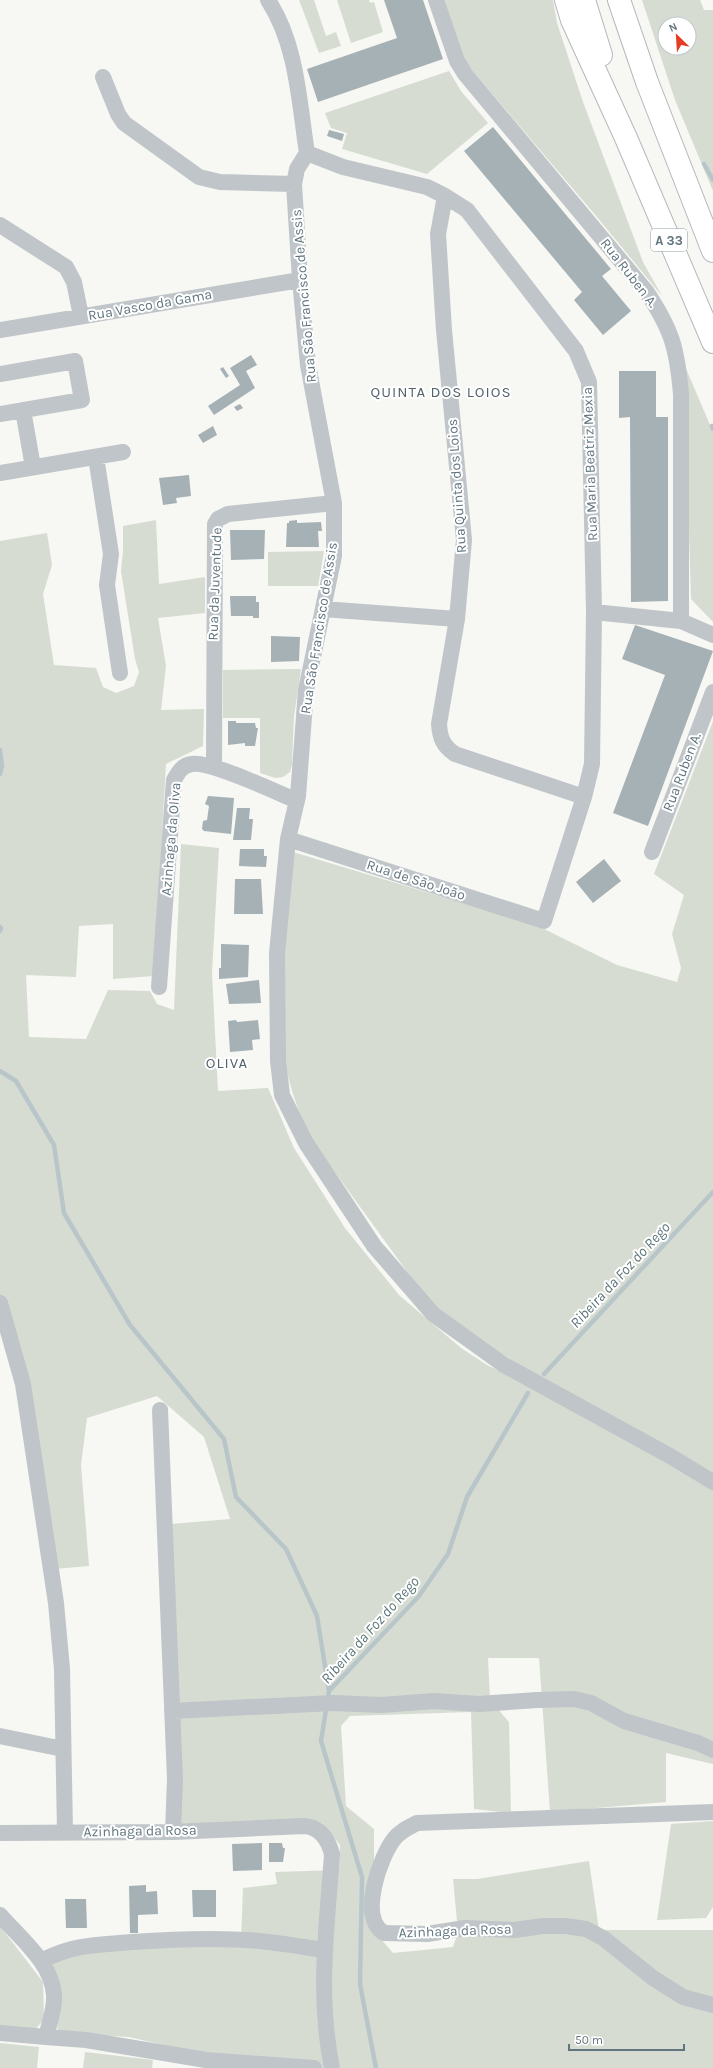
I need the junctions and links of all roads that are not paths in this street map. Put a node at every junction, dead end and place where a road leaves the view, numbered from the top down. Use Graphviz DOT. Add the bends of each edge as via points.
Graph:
graph roads {
  1 [pos="268,0"];
  2 [pos="436,0"];
  3 [pos="566,0"];
  4 [pos="584,0"];
  5 [pos="619,0"];
  6 [pos="628,0"];
  7 [pos="103,77"];
  8 [pos="646,82"];
  9 [pos="626,138"];
  10 [pos="307,153"];
  11 [pos="294,184"];
  12 [pos="446,196"];
  13 [pos="0,225"];
  14 [pos="713,251"];
  15 [pos="300,280"];
  16 [pos="81,316"];
  17 [pos="0,330"];
  18 [pos="713,342"];
  19 [pos="0,374"];
  20 [pos="23,410"];
  21 [pos="0,414"];
  22 [pos="123,452"];
  23 [pos="96,457"];
  24 [pos="33,467"];
  25 [pos="0,473"];
  26 [pos="334,502"];
  27 [pos="323,609"];
  28 [pos="594,612"];
  29 [pos="457,620"];
  30 [pos="681,621"];
  31 [pos="713,635"];
  32 [pos="120,673"];
  33 [pos="713,692"];
  34 [pos="214,767"];
  35 [pos="584,797"];
  36 [pos="297,801"];
  37 [pos="288,839"];
  38 [pos="652,852"];
  39 [pos="544,921"];
  40 [pos="159,987"];
  41 [pos="0,1303"];
  42 [pos="160,1410"];
  43 [pos="713,1482"];
  44 [pos="172,1710"];
  45 [pos="0,1736"];
  46 [pos="63,1749"];
  47 [pos="713,1750"];
  48 [pos="713,1812"];
  49 [pos="65,1832"];
  50 [pos="173,1832"];
  51 [pos="0,1833"];
  52 [pos="0,1915"];
  53 [pos="324,1950"];
  54 [pos="41,1961"];
  55 [pos="713,2005"];
  56 [pos="0,2033"];
  57 [pos="46,2037"];
  58 [pos="314,2068"];
  59 [pos="332,2068"];
  1 -- 10 [label="street" via="279,19 289,48"];
  2 -- 30 [label="street, Rua Ruben A." via="457,61 468,79 646,291 662,315 674,343 681,394"];
  3 -- 9 [label="highway" via="572,20"];
  4 -- 9 [label="highway, A 33"];
  5 -- 8 [label="highway, A 33"];
  6 -- 8 [label="highway"];
  7 -- 11 [label="street" via="124,123 194,174 220,182"];
  8 -- 14 [label="highway, A 33"];
  9 -- 18 [label="highway, A 33"];
  10 -- 11 [label="street, Rua São Francisco de Assis" via="296,168"];
  10 -- 12 [label="street, Rua Maria Beatriz Mexia" via="343,167 427,187"];
  11 -- 15 [label="street, Rua São Francisco de Assis"];
  12 -- 28 [label="street, Rua Maria Beatriz Mexia" via="467,210 576,351 589,382"];
  12 -- 29 [label="street, Rua Quinta dos Loios" via="438,234 444,330 464,540"];
  13 -- 16 [label="street" via="66,267 74,282"];
  15 -- 16 [label="street, Rua Vasco da Gama"];
  15 -- 26 [label="street, Rua São Francisco de Assis" via="308,365"];
  16 -- 17 [label="street, Rua Vasco da Gama"];
  19 -- 20 [label="street" via="75,361 82,400"];
  20 -- 21 [label="street"];
  20 -- 24 [label="street"];
  22 -- 23 [label="street"];
  23 -- 24 [label="street"];
  23 -- 32 [label="street" via="111,554 106,585"];
  24 -- 25 [label="street"];
  26 -- 27 [label="street, Rua São Francisco de Assis" via="334,556"];
  26 -- 34 [label="street, Rua da Juventude" via="228,514 218,519 215,524"];
  27 -- 29 [label="street"];
  27 -- 36 [label="street, Rua São Francisco de Assis" via="306,690"];
  28 -- 30 [label="street"];
  28 -- 35 [label="street, Rua Maria Beatriz Mexia" via="592,764"];
  29 -- 35 [label="street, Rua Quinta dos Loios" via="439,724 439,736 445,747 455,754"];
  30 -- 31 [label="street"];
  33 -- 38 [label="street, Rua Ruben A."];
  34 -- 36 [label="street, Azinhaga da Oliva"];
  34 -- 40 [label="street, Azinhaga da Oliva" via="191,764 180,769 174,780"];
  35 -- 39 [label="street, Rua Maria Beatriz Mexia"];
  36 -- 37 [label="street, Rua São Francisco de Assis"];
  37 -- 39 [label="street, Rua de São João"];
  37 -- 43 [label="street, Rua São Francisco de Assis" via="277,953 278,1061 282,1095 306,1143 374,1246 432,1314 504,1365 657,1448"];
  41 -- 46 [label="street" via="23,1384 52,1574 62,1669"];
  42 -- 44 [label="street"];
  44 -- 47 [label="street" via="333,1702 381,1705 434,1701 479,1704 574,1699 591,1703 624,1721 698,1743"];
  44 -- 50 [label="street" via="175,1779"];
  45 -- 46 [label="street"];
  46 -- 49 [label="street"];
  48 -- 55 [label="street, Azinhaga da Rosa" via="417,1824 399,1834 387,1849 374,1882 373,1914 379,1930 384,1933 427,1934 465,1928 514,1930 543,1926 566,1926 586,1930 603,1938 653,1978 682,1997"];
  49 -- 50 [label="street, Azinhaga da Rosa"];
  49 -- 51 [label="street, Azinhaga da Rosa"];
  50 -- 53 [label="street, Azinhaga da Rosa" via="304,1826 319,1830 330,1845 332,1854"];
  52 -- 54 [label="street"];
  53 -- 54 [label="street" via="261,1941 162,1940 84,1946 62,1950"];
  53 -- 59 [label="street" via="324,2014"];
  54 -- 57 [label="street" via="52,1982 54,1996"];
  56 -- 57 [label="street"];
  57 -- 58 [label="street" via="86,2040 206,2060"];
}
